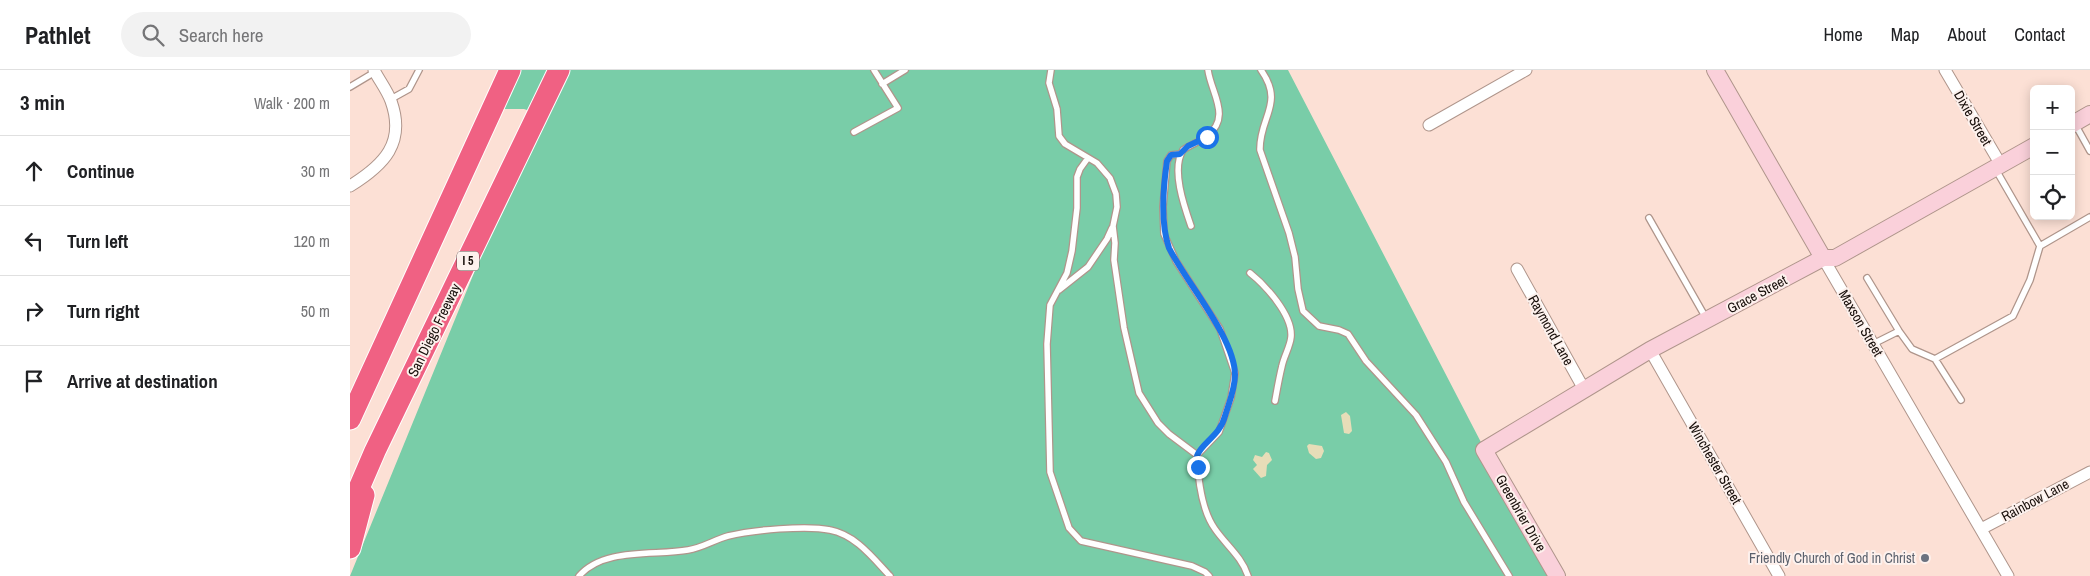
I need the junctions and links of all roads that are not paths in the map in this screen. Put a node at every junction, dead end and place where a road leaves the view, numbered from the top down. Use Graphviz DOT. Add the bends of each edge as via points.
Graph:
graph roads {
  1 [pos="419,70"];
  2 [pos="510,70"];
  3 [pos="559,70"];
  4 [pos="874,70"];
  5 [pos="905,70"];
  6 [pos="1051,70"];
  7 [pos="1208,70"];
  8 [pos="1260,70"];
  9 [pos="1526,70"];
  10 [pos="1715,70"];
  11 [pos="1945,70"];
  12 [pos="374,71"];
  13 [pos="882,84"];
  14 [pos="350,87"];
  15 [pos="391,100"];
  16 [pos="2090,114"];
  17 [pos="2075,123"];
  18 [pos="1430,126"];
  19 [pos="2075,127"];
  20 [pos="854,132"];
  21 [pos="2030,148"];
  22 [pos="2090,151"];
  23 [pos="1180,154"];
  24 [pos="1088,158"];
  25 [pos="1998,167"];
  26 [pos="350,186"];
  27 [pos="2090,217"];
  28 [pos="1649,218"];
  29 [pos="1113,226"];
  30 [pos="1191,226"];
  31 [pos="2040,246"];
  32 [pos="1824,258"];
  33 [pos="1517,269"];
  34 [pos="1250,273"];
  35 [pos="1867,278"];
  36 [pos="1056,293"];
  37 [pos="1707,320"];
  38 [pos="1899,331"];
  39 [pos="1873,344"];
  40 [pos="1650,350"];
  41 [pos="1935,359"];
  42 [pos="365,386"];
  43 [pos="1586,391"];
  44 [pos="1961,400"];
  45 [pos="1275,401"];
  46 [pos="350,409"];
  47 [pos="350,419"];
  48 [pos="1484,450"];
  49 [pos="375,451"];
  50 [pos="1197,455"];
  51 [pos="2090,472"];
  52 [pos="350,509"];
  53 [pos="1980,529"];
  54 [pos="350,548"];
  55 [pos="579,576"];
  56 [pos="890,576"];
  57 [pos="1209,576"];
  58 [pos="1248,576"];
  59 [pos="1509,576"];
  60 [pos="1557,576"];
  61 [pos="1779,576"];
  62 [pos="2008,576"];
  1 -- 15 [label="lane" via="409,89"];
  2 -- 42 [label="highway"];
  3 -- 49 [label="highway, San Diego Freeway / I 5"];
  4 -- 13 [label="lane"];
  5 -- 13 [label="lane"];
  6 -- 24 [label="lane" via="1049,83 1057,109 1059,136 1065,144"];
  7 -- 23 [label="lane" via="1220,110 1218,121 1207,137 1188,146"];
  8 -- 59 [label="lane" via="1272,94 1259,142 1260,150 1289,233 1303,311 1319,326 1348,334 1366,361 1416,416 1446,462 1464,502"];
  9 -- 18 [label="street"];
  10 -- 32 [label="street, Maxson Street"];
  11 -- 25 [label="street, Dixie Street"];
  12 -- 14 [label="lane"];
  12 -- 15 [label="street"];
  13 -- 20 [label="lane" via="898,108"];
  15 -- 26 [label="street" via="396,119 394,144 384,161"];
  16 -- 17 [label="street"];
  19 -- 22 [label="lane"];
  21 -- 25 [label="street, Grace Street"];
  23 -- 30 [label="lane" via="1181,194"];
  23 -- 50 [label="lane" via="1171,155 1167,161 1164,234 1176,261 1220,329 1235,373 1231,398 1219,432"];
  24 -- 29 [label="lane" via="1098,163 1112,182 1117,207"];
  24 -- 36 [label="lane" via="1077,177 1078,208 1070,262"];
  25 -- 31 [label="lane"];
  25 -- 32 [label="street, Grace Street" via="1835,258"];
  27 -- 31 [label="lane"];
  28 -- 37 [label="lane"];
  29 -- 36 [label="lane" via="1088,267"];
  29 -- 50 [label="lane" via="1118,296 1139,393 1158,423"];
  31 -- 41 [label="lane" via="2030,280 2013,316"];
  32 -- 37 [label="street, Grace Street"];
  32 -- 39 [label="street, Maxson Street"];
  33 -- 43 [label="street, Raymond Lane"];
  34 -- 45 [label="lane" via="1264,284 1291,329"];
  35 -- 38 [label="lane"];
  36 -- 57 [label="lane" via="1050,305 1048,330 1049,463 1069,528 1089,544 1192,566"];
  37 -- 40 [label="street, Grace Street"];
  38 -- 39 [label="lane"];
  38 -- 41 [label="lane" via="1912,349"];
  39 -- 53 [label="street, Maxson Street"];
  40 -- 43 [label="street, Grace Street"];
  40 -- 61 [label="street, Winchester Street"];
  41 -- 44 [label="lane"];
  42 -- 46 [label="highway"];
  42 -- 47 [label="highway"];
  43 -- 48 [label="street, Grace Street"];
  48 -- 60 [label="street, Greenbrier Drive"];
  49 -- 52 [label="highway, San Diego Freeway / I 5"];
  49 -- 54 [label="highway"];
  50 -- 58 [label="lane" via="1209,520 1242,562"];
  51 -- 53 [label="street, Rainbow Lane"];
  53 -- 62 [label="street, Maxson Street"];
  55 -- 56 [label="lane" via="592,565 619,557 691,550 743,533 812,528 845,535 870,554"];
}
